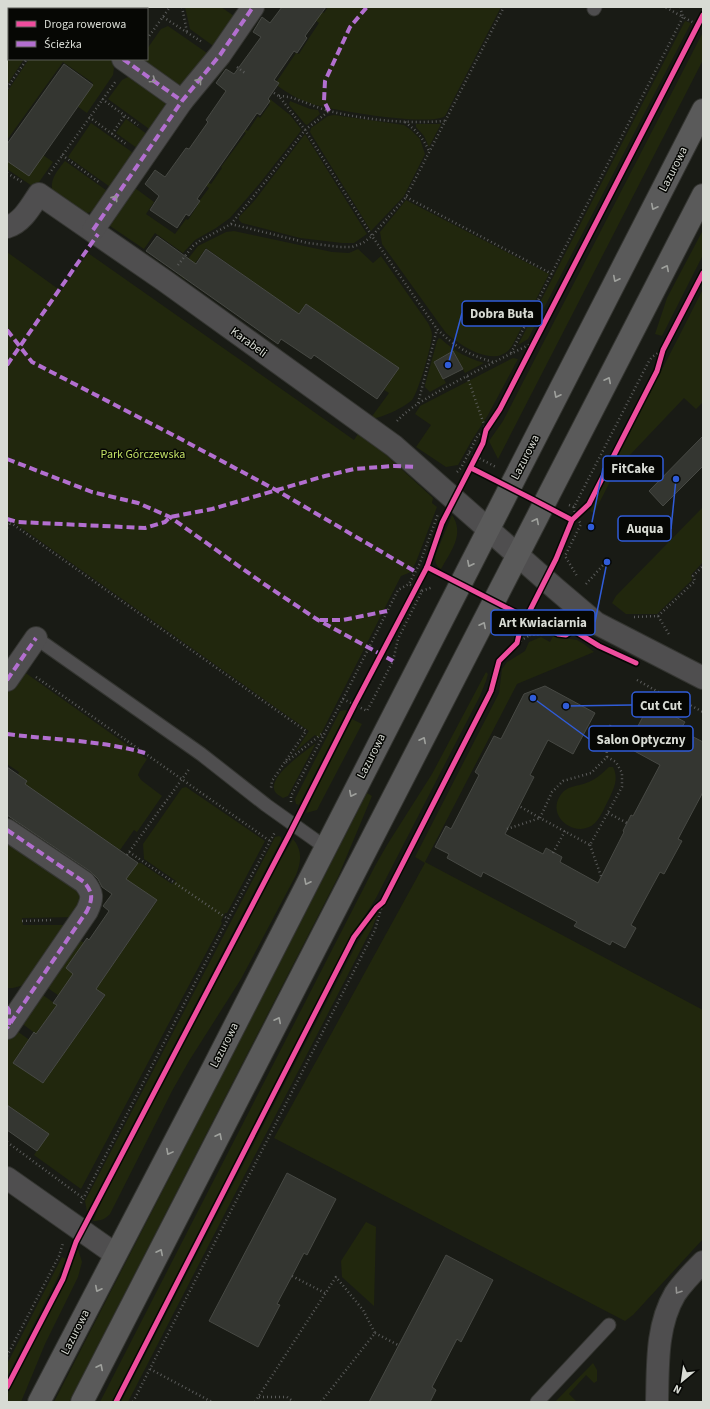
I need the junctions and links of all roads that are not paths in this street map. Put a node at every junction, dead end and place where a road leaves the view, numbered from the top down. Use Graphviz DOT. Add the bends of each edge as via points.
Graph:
graph roads {
  1 [pos="253,7"];
  2 [pos="126,61"];
  3 [pos="182,101"];
  4 [pos="703,110"];
  5 [pos="703,195"];
  6 [pos="7,227"];
  7 [pos="93,230"];
  8 [pos="488,529"];
  9 [pos="518,556"];
  10 [pos="36,638"];
  11 [pos="12,672"];
  12 [pos="703,678"];
  13 [pos="7,830"];
  14 [pos="325,847"];
  15 [pos="7,1028"];
  16 [pos="7,1178"];
  17 [pos="115,1254"];
  18 [pos="703,1262"];
  19 [pos="609,1325"];
  20 [pos="39,1402"];
  21 [pos="82,1402"];
  22 [pos="537,1402"];
  23 [pos="656,1402"];
  3 -- 1 [label="street, one-way" via="220,55"];
  2 -- 3 [label="street, one-way"];
  7 -- 3 [label="street, one-way"];
  4 -- 8 [label="main road, Lazurowa, one-way"];
  9 -- 5 [label="main road, one-way"];
  6 -- 7 [label="street, Karabeli" via="24,216 39,194"];
  7 -- 8 [label="street, Karabeli" via="394,446"];
  8 -- 9 [label="street, Karabeli"];
  8 -- 14 [label="main road, Lazurowa, one-way"];
  9 -- 12 [label="street, Karabeli" via="596,623"];
  21 -- 9 [label="main road, one-way"];
  10 -- 11 [label="street"];
  10 -- 14 [label="lane" via="201,754"];
  13 -- 15 [label="street" via="84,882 90,889 92,900"];
  14 -- 17 [label="main road, Lazurowa, one-way"];
  16 -- 17 [label="street"];
  17 -- 20 [label="main road, Lazurowa, one-way"];
  18 -- 23 [label="street, one-way" via="675,1295 664,1320 659,1347"];
  19 -- 22 [label="lane"];
}
